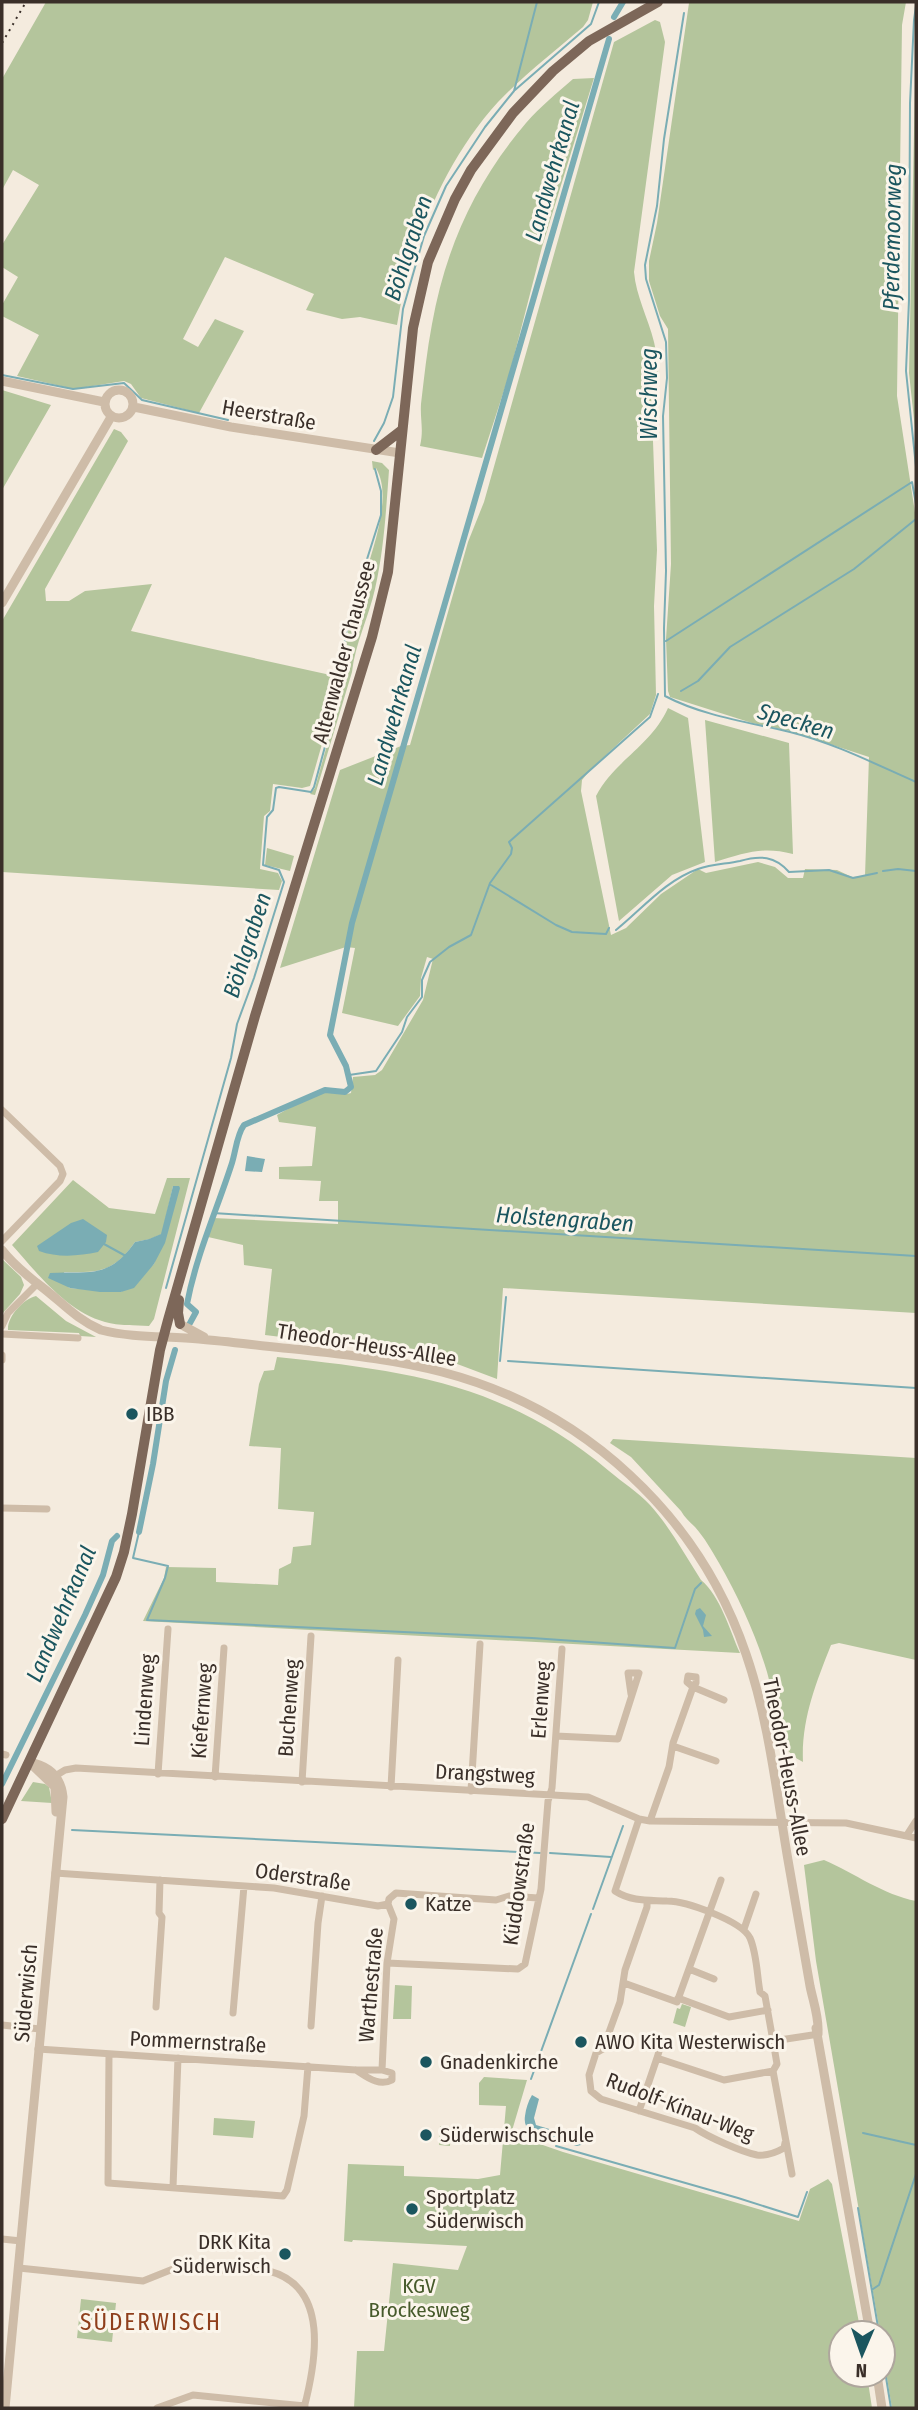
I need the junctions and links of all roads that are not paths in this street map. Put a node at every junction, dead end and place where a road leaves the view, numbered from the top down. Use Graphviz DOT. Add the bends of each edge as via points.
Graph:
graph roads {
  1 [pos="641,2"];
  2 [pos="658,2"];
  3 [pos="589,41"];
  4 [pos="2,381"];
  5 [pos="104,402"];
  6 [pos="134,407"];
  7 [pos="111,417"];
  8 [pos="401,430"];
  9 [pos="376,450"];
  10 [pos="400,453"];
  11 [pos="2,603"];
  12 [pos="2,1110"];
  13 [pos="2,1241"];
  14 [pos="2,1249"];
  15 [pos="184,1263"];
  16 [pos="38,1283"];
  17 [pos="180,1324"];
  18 [pos="2,1326"];
  19 [pos="2,1334"];
  20 [pos="164,1336"];
  21 [pos="78,1338"];
  22 [pos="208,1339"];
  23 [pos="2,1508"];
  24 [pos="47,1509"];
  25 [pos="168,1629"];
  26 [pos="311,1636"];
  27 [pos="480,1644"];
  28 [pos="224,1648"];
  29 [pos="562,1649"];
  30 [pos="398,1660"];
  31 [pos="631,1694"];
  32 [pos="724,1700"];
  33 [pos="556,1736"];
  34 [pos="673,1746"];
  35 [pos="716,1761"];
  36 [pos="29,1762"];
  37 [pos="158,1774"];
  38 [pos="53,1777"];
  39 [pos="215,1777"];
  40 [pos="302,1782"];
  41 [pos="391,1787"];
  42 [pos="471,1791"];
  43 [pos="550,1795"];
  44 [pos="2,1819"];
  45 [pos="639,1819"];
  46 [pos="650,1821"];
  47 [pos="783,1821"];
  48 [pos="916,1821"];
  49 [pos="907,1835"];
  50 [pos="916,1838"];
  51 [pos="55,1873"];
  52 [pos="160,1880"];
  53 [pos="721,1880"];
  54 [pos="244,1886"];
  55 [pos="756,1894"];
  56 [pos="322,1896"];
  57 [pos="538,1898"];
  58 [pos="647,1902"];
  59 [pos="388,1904"];
  60 [pos="709,1913"];
  61 [pos="744,1929"];
  62 [pos="387,1963"];
  63 [pos="689,1969"];
  64 [pos="714,1979"];
  65 [pos="624,1983"];
  66 [pos="678,1998"];
  67 [pos="156,2007"];
  68 [pos="768,2010"];
  69 [pos="233,2013"];
  70 [pos="2,2025"];
  71 [pos="311,2026"];
  72 [pos="40,2029"];
  73 [pos="819,2033"];
  74 [pos="773,2041"];
  75 [pos="661,2045"];
  76 [pos="38,2049"];
  77 [pos="109,2054"];
  78 [pos="178,2058"];
  79 [pos="657,2058"];
  80 [pos="308,2066"];
  81 [pos="356,2070"];
  82 [pos="382,2070"];
  83 [pos="773,2071"];
  84 [pos="639,2111"];
  85 [pos="785,2143"];
  86 [pos="792,2174"];
  87 [pos="173,2187"];
  88 [pos="2,2239"];
  89 [pos="21,2241"];
  90 [pos="19,2268"];
  91 [pos="868,2319"];
  92 [pos="6,2348"];
  93 [pos="880,2389"];
  94 [pos="304,2407"];
  95 [pos="5,2408"];
  96 [pos="157,2408"];
  97 [pos="883,2408"];
  1 -- 3 [label="main road"];
  2 -- 3 [label="main road, Altenwalder Chaussee"];
  3 -- 8 [label="main road, Altenwalder Chaussee" via="513,113 455,199 419,295"];
  4 -- 5 [label="street, Heerstraße"];
  5 -- 6 [label="street, Heerstraße" via="111,392 121,390 131,397"];
  5 -- 7 [label="street"];
  6 -- 7 [label="street" via="125,417"];
  6 -- 9 [label="street, Heerstraße"];
  7 -- 11 [label="street"];
  8 -- 9 [label="main road"];
  8 -- 10 [label="main road, Altenwalder Chaussee"];
  9 -- 10 [label="street, Heerstraße"];
  10 -- 15 [label="main road, Altenwalder Chaussee" via="388,572 372,637"];
  12 -- 13 [label="street" via="61,1167 63,1175"];
  14 -- 16 [label="street, Theodor-Heuss-Allee" via="25,1276"];
  15 -- 17 [label="main road, Altenwalder Chaussee"];
  15 -- 20 [label="main road, Altenwalder Chaussee"];
  16 -- 18 [label="street" via="8,1313"];
  16 -- 20 [label="street, Theodor-Heuss-Allee" via="73,1315 101,1330"];
  17 -- 22 [label="street"];
  19 -- 21 [label="street"];
  20 -- 22 [label="street, Theodor-Heuss-Allee"];
  20 -- 36 [label="main road, Altenwalder Chaussee" via="124,1552 103,1609"];
  22 -- 47 [label="street, Theodor-Heuss-Allee" via="447,1373 532,1406 603,1450 673,1520 720,1592 756,1687"];
  23 -- 24 [label="street"];
  25 -- 37 [label="street, Lindenweg"];
  26 -- 40 [label="street, Buchenweg"];
  27 -- 42 [label="street"];
  28 -- 39 [label="street, Kiefernweg"];
  29 -- 33 [label="street, Erlenweg"];
  30 -- 41 [label="street"];
  31 -- 33 [label="street" via="620,1739"];
  32 -- 34 [label="street" via="693,1687"];
  33 -- 43 [label="street, Erlenweg"];
  34 -- 35 [label="street"];
  34 -- 46 [label="street"];
  36 -- 38 [label="street" via="42,1765"];
  36 -- 44 [label="main road, Altenwalder Chaussee"];
  37 -- 38 [label="street, Drangstweg" via="76,1768"];
  37 -- 39 [label="street, Drangstweg"];
  38 -- 51 [label="street, Süderwisch" via="60,1781 63,1797"];
  39 -- 40 [label="street, Drangstweg"];
  40 -- 41 [label="street, Drangstweg"];
  41 -- 42 [label="street, Drangstweg"];
  42 -- 43 [label="street, Drangstweg"];
  43 -- 45 [label="street, Drangstweg" via="588,1797"];
  43 -- 57 [label="street, Küddowstraße"];
  45 -- 46 [label="street, Drangstweg"];
  45 -- 58 [label="street" via="614,1889"];
  46 -- 47 [label="street, Drangstweg"];
  47 -- 49 [label="street, Drangstweg" via="846,1823"];
  47 -- 73 [label="street, Theodor-Heuss-Allee"];
  48 -- 49 [label="street"];
  49 -- 50 [label="street, Drangstweg"];
  51 -- 52 [label="street, Oderstraße"];
  51 -- 72 [label="street, Süderwisch"];
  52 -- 54 [label="street, Oderstraße"];
  52 -- 67 [label="street"];
  53 -- 60 [label="street"];
  54 -- 56 [label="street, Oderstraße"];
  54 -- 69 [label="street"];
  55 -- 61 [label="street"];
  56 -- 59 [label="street, Oderstraße" via="367,1905"];
  56 -- 71 [label="street"];
  57 -- 59 [label="street, Oderstraße" via="396,1894"];
  57 -- 62 [label="street, Küddowstraße" via="525,1964 518,1969"];
  58 -- 60 [label="street" via="685,1903"];
  58 -- 65 [label="street, Rudolf-Kinau-Weg"];
  59 -- 62 [label="street, Warthestraße" via="394,1919"];
  60 -- 61 [label="street"];
  60 -- 63 [label="street"];
  61 -- 68 [label="street"];
  62 -- 82 [label="street, Warthestraße"];
  63 -- 64 [label="street"];
  63 -- 66 [label="street"];
  65 -- 66 [label="street" via="677,2002"];
  65 -- 84 [label="street, Rudolf-Kinau-Weg" via="603,2049 596,2053 589,2084 601,2099"];
  66 -- 68 [label="street" via="729,2017"];
  68 -- 74 [label="street"];
  70 -- 72 [label="street"];
  72 -- 76 [label="street, Süderwisch"];
  73 -- 74 [label="street"];
  73 -- 91 [label="street, Theodor-Heuss-Allee"];
  74 -- 83 [label="street"];
  75 -- 79 [label="street"];
  76 -- 77 [label="street, Pommernstraße"];
  76 -- 89 [label="street, Süderwisch"];
  77 -- 78 [label="street, Pommernstraße"];
  77 -- 87 [label="street" via="108,2183"];
  78 -- 80 [label="street, Pommernstraße"];
  78 -- 87 [label="street"];
  79 -- 83 [label="street" via="724,2080"];
  79 -- 84 [label="street"];
  80 -- 81 [label="street, Pommernstraße"];
  80 -- 87 [label="street" via="304,2116 283,2196"];
  81 -- 82 [label="street, Pommernstraße"];
  81 -- 82 [label="street, Pommernstraße" via="376,2082 388,2083 392,2073"];
  83 -- 85 [label="street"];
  84 -- 85 [label="street, Rudolf-Kinau-Weg" via="758,2155 780,2150"];
  85 -- 86 [label="street"];
  88 -- 89 [label="street"];
  89 -- 90 [label="street, Süderwisch"];
  90 -- 92 [label="street, Süderwisch"];
  90 -- 94 [label="street" via="143,2280 173,2269 282,2274 301,2291 314,2319 314,2359"];
  92 -- 95 [label="street, Süderwisch"];
  93 -- 97 [label="street"];
  94 -- 96 [label="street" via="193,2395"];
}
